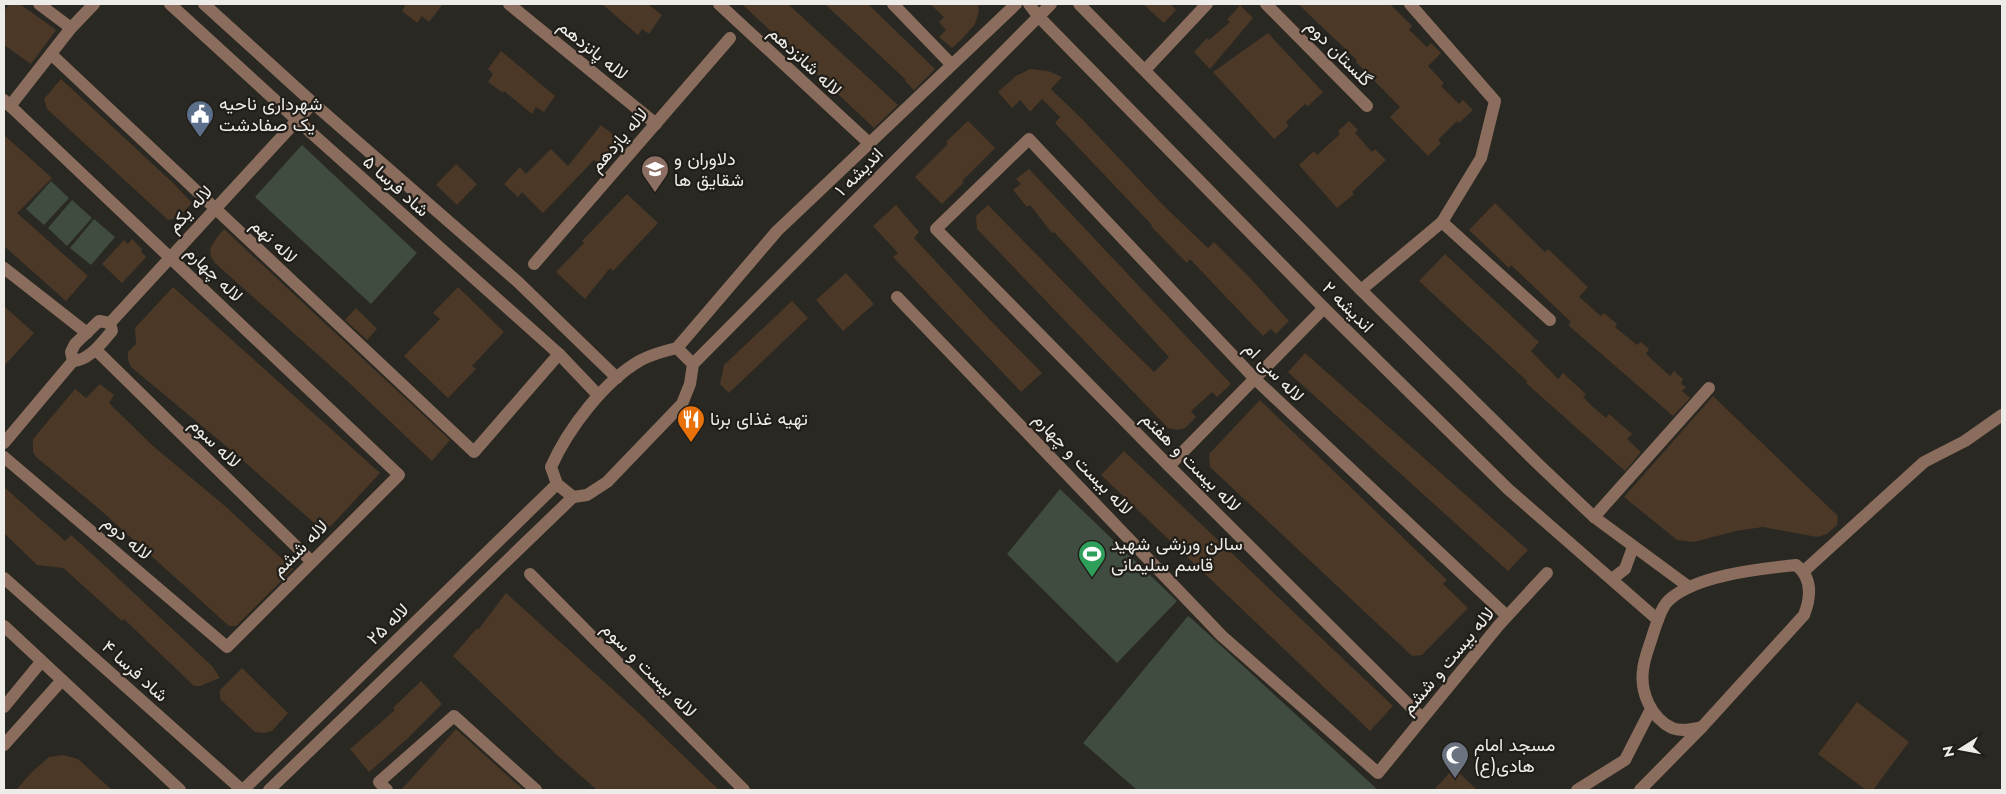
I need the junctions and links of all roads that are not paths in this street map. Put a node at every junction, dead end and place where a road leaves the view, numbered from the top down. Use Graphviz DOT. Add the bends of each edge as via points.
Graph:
graph roads {
  1 [pos="38,4"];
  2 [pos="94,4"];
  3 [pos="170,4"];
  4 [pos="509,4"];
  5 [pos="719,4"];
  6 [pos="892,4"];
  7 [pos="1016,4"];
  8 [pos="1029,4"];
  9 [pos="1050,4"];
  10 [pos="1079,4"];
  11 [pos="1207,4"];
  12 [pos="1266,4"];
  13 [pos="1410,4"];
  14 [pos="211,6"];
  15 [pos="1038,16"];
  16 [pos="71,28"];
  17 [pos="730,38"];
  18 [pos="51,54"];
  19 [pos="951,64"];
  20 [pos="1145,70"];
  21 [pos="7,103"];
  22 [pos="313,104"];
  23 [pos="1367,106"];
  24 [pos="298,121"];
  25 [pos="656,124"];
  26 [pos="1029,139"];
  27 [pos="869,143"];
  28 [pos="215,208"];
  29 [pos="1442,222"];
  30 [pos="170,257"];
  31 [pos="534,264"];
  32 [pos="4,268"];
  33 [pos="1361,290"];
  34 [pos="897,297"];
  35 [pos="1324,308"];
  36 [pos="1550,320"];
  37 [pos="110,323"];
  38 [pos="87,333"];
  39 [pos="677,348"];
  40 [pos="96,350"];
  41 [pos="559,354"];
  42 [pos="73,361"];
  43 [pos="693,364"];
  44 [pos="617,378"];
  45 [pos="1255,379"];
  46 [pos="1709,388"];
  47 [pos="598,395"];
  48 [pos="2002,415"];
  49 [pos="4,443"];
  50 [pos="4,456"];
  51 [pos="1169,466"];
  52 [pos="399,474"];
  53 [pos="557,484"];
  54 [pos="573,497"];
  55 [pos="1594,517"];
  56 [pos="511,528"];
  57 [pos="526,544"];
  58 [pos="1633,547"];
  59 [pos="311,561"];
  60 [pos="1804,571"];
  61 [pos="1547,573"];
  62 [pos="530,574"];
  63 [pos="4,578"];
  64 [pos="1612,579"];
  65 [pos="1689,587"];
  66 [pos="1508,616"];
  67 [pos="1658,620"];
  68 [pos="4,626"];
  69 [pos="226,647"];
  70 [pos="41,662"];
  71 [pos="62,680"];
  72 [pos="4,707"];
  73 [pos="1651,709"];
  74 [pos="1422,718"];
  75 [pos="1702,727"];
  76 [pos="4,745"];
  77 [pos="1378,773"];
  78 [pos="383,786"];
  79 [pos="180,790"];
  80 [pos="243,790"];
  81 [pos="269,790"];
  82 [pos="536,790"];
  83 [pos="744,790"];
  84 [pos="1577,790"];
  85 [pos="1640,790"];
  1 -- 16 [label="street"];
  2 -- 16 [label="street"];
  3 -- 24 [label="street, شاد فرسا ۵"];
  4 -- 25 [label="street, لاله پانزدهم"];
  5 -- 27 [label="street, لاله شانزدهم"];
  6 -- 19 [label="street"];
  7 -- 19 [label="street, اندیشه ۱"];
  8 -- 15 [label="street, اندیشه ۲"];
  9 -- 15 [label="street, اندیشه ۱"];
  10 -- 20 [label="street, اندیشه ۲"];
  11 -- 20 [label="street"];
  12 -- 23 [label="street, گلستان دوم"];
  13 -- 29 [label="street" via="1495,101 1481,158"];
  14 -- 22 [label="street, شاد فرسا ۵"];
  15 -- 35 [label="street, اندیشه ۲"];
  15 -- 43 [label="street, اندیشه ۱"];
  16 -- 18 [label="street"];
  17 -- 25 [label="street, لاله یازدهم"];
  18 -- 21 [label="street"];
  18 -- 28 [label="street, لاله نهم"];
  19 -- 27 [label="street, اندیشه ۱"];
  20 -- 33 [label="street, اندیشه ۲"];
  21 -- 30 [label="street, لاله چهارم"];
  22 -- 24 [label="street, لاله یکم"];
  22 -- 44 [label="street, شاد فرسا ۵" via="518,282"];
  24 -- 28 [label="street, لاله یکم"];
  24 -- 41 [label="street, شاد فرسا ۵"];
  25 -- 31 [label="street, لاله یازدهم"];
  26 -- 45 [label="street, لاله سی ام"];
  26 -- 51 [label="street, لاله بیست و هفتم" via="936,229"];
  27 -- 39 [label="street, اندیشه ۱" via="777,231"];
  28 -- 30 [label="street, لاله یکم"];
  28 -- 41 [label="street, لاله نهم" via="474,452"];
  29 -- 33 [label="street"];
  29 -- 36 [label="street"];
  30 -- 37 [label="street, لاله یکم"];
  30 -- 52 [label="street, لاله چهارم"];
  32 -- 38 [label="street"];
  33 -- 55 [label="street, اندیشه ۲"];
  34 -- 77 [label="street, لاله بیست و چهارم" via="1222,636"];
  35 -- 45 [label="street"];
  35 -- 64 [label="street, اندیشه ۲" via="1508,489"];
  37 -- 38 [label="street" via="99,321"];
  37 -- 40 [label="street" via="112,331"];
  38 -- 42 [label="street" via="75,344 71,352"];
  39 -- 43 [label="street"];
  39 -- 44 [label="street" via="658,352"];
  40 -- 42 [label="street" via="82,360"];
  40 -- 59 [label="street, لاله سوم"];
  41 -- 47 [label="street, شاد فرسا ۵"];
  42 -- 49 [label="street"];
  43 -- 54 [label="street" via="682,404 607,482 587,495"];
  44 -- 47 [label="street"];
  45 -- 51 [label="street"];
  45 -- 66 [label="street, لاله سی ام"];
  46 -- 55 [label="street"];
  47 -- 53 [label="street" via="562,442 551,467"];
  48 -- 60 [label="street" via="1965,441 1924,462"];
  50 -- 69 [label="street, لاله دوم"];
  51 -- 74 [label="street, لاله بیست و هفتم"];
  52 -- 59 [label="street, لاله ششم"];
  53 -- 54 [label="street"];
  53 -- 56 [label="street, لاله ۲۵"];
  54 -- 57 [label="street"];
  55 -- 58 [label="street, اندیشه ۲"];
  56 -- 57 [label="street" via="524,532"];
  56 -- 80 [label="street, لاله ۲۵"];
  57 -- 81 [label="street"];
  58 -- 64 [label="street" via="1625,569"];
  58 -- 65 [label="street, اندیشه ۲"];
  59 -- 69 [label="street, لاله ششم"];
  60 -- 65 [label="street" via="1796,565 1767,569 1707,580"];
  60 -- 75 [label="street" via="1810,593 1804,615"];
  61 -- 66 [label="street, لاله بیست و ششم"];
  62 -- 83 [label="street, لاله بیست و سوم"];
  63 -- 80 [label="street, شاد فرسا ۴"];
  64 -- 67 [label="street, اندیشه ۲"];
  65 -- 67 [label="street" via="1667,601"];
  66 -- 74 [label="street, لاله بیست و ششم"];
  67 -- 73 [label="street" via="1643,671 1645,694"];
  68 -- 70 [label="street"];
  70 -- 71 [label="street"];
  70 -- 72 [label="street"];
  71 -- 76 [label="street"];
  71 -- 79 [label="street"];
  73 -- 75 [label="street" via="1672,728"];
  73 -- 84 [label="street" via="1626,760"];
  74 -- 77 [label="street, لاله بیست و ششم"];
  75 -- 85 [label="street"];
  78 -- 82 [label="street" via="454,716"];
}
